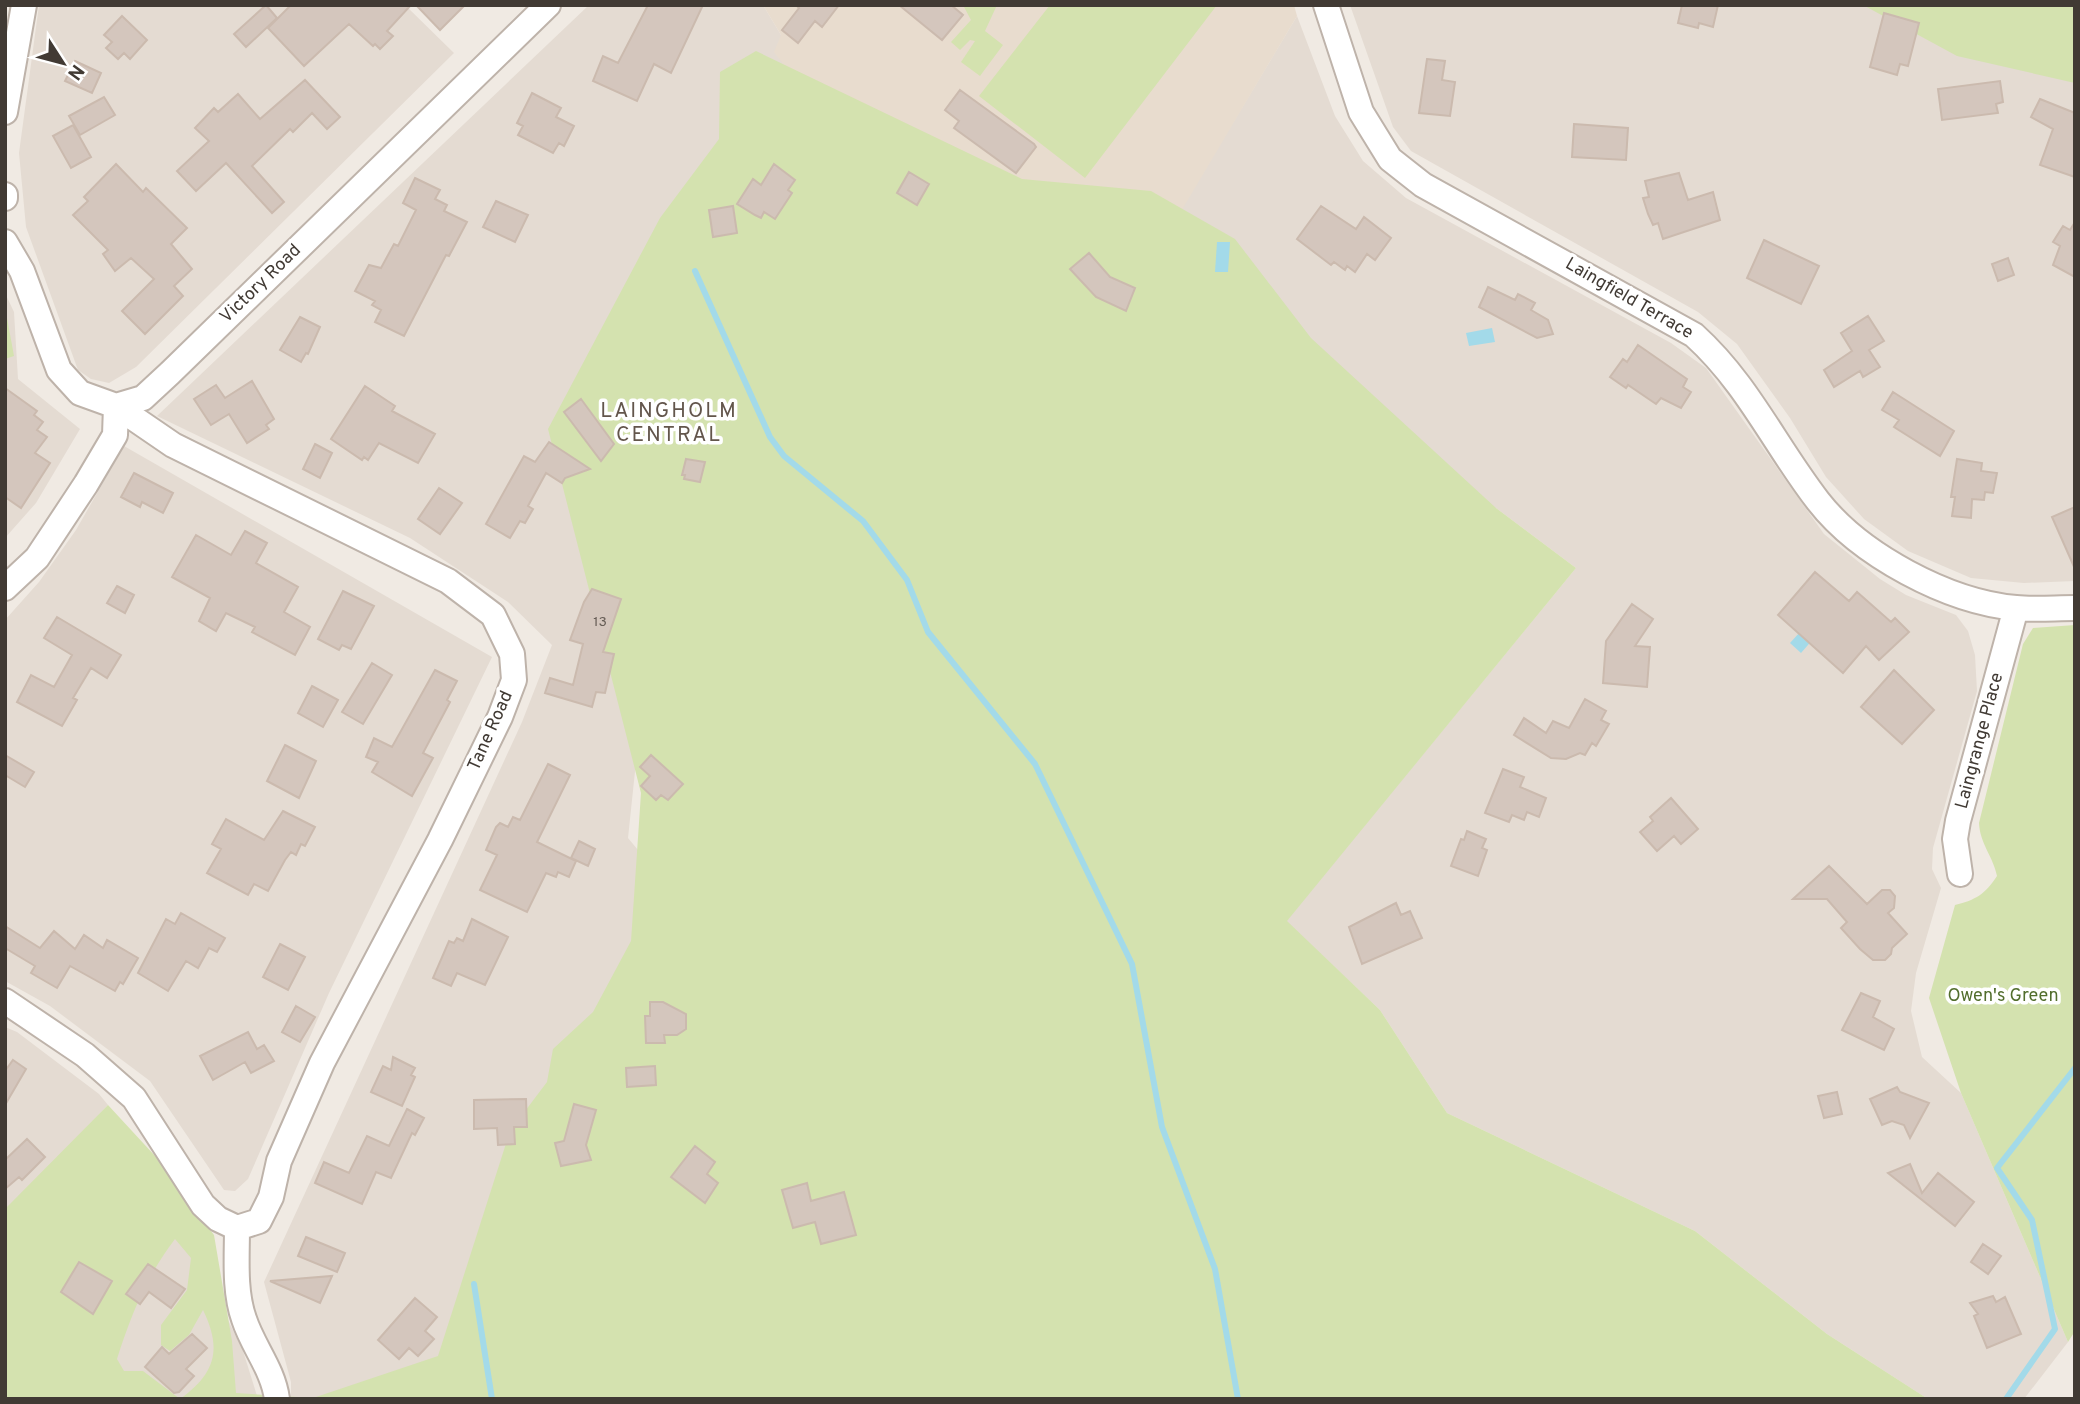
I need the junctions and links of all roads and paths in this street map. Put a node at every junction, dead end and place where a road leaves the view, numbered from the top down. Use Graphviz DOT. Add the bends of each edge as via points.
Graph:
graph roads {
  1 [pos="24,5"];
  2 [pos="548,5"];
  3 [pos="1326,5"];
  4 [pos="5,112"];
  5 [pos="5,242"];
  6 [pos="116,406"];
  7 [pos="5,588"];
  8 [pos="2016,608"];
  9 [pos="2075,608"];
  10 [pos="1960,874"];
  11 [pos="5,1001"];
  12 [pos="237,1228"];
  13 [pos="277,1399"];
  1 -- 4 [label="street"];
  2 -- 6 [label="street, Victory Road" via="170,373 143,398"];
  3 -- 8 [label="street, Laingfield Terrace" via="1361,112 1390,159 1423,185 1694,335 1722,360 1746,391 1819,502 1869,548 1900,570 1948,590"];
  5 -- 6 [label="street" via="22,271 59,370 80,393"];
  6 -- 7 [label="street" via="115,435 86,484 37,558"];
  6 -- 12 [label="street, Tane Road" via="173,445 448,581 493,615 512,654 513,680 500,717 322,1063 278,1161 271,1197 259,1221"];
  8 -- 9 [label="street, Laingfield Terrace"];
  8 -- 10 [label="street, Laingrange Place" via="1958,821 1955,839"];
  11 -- 12 [label="street" via="85,1055 134,1098 203,1205"];
  12 -- 13 [label="street" via="243,1319 275,1382"];
}
